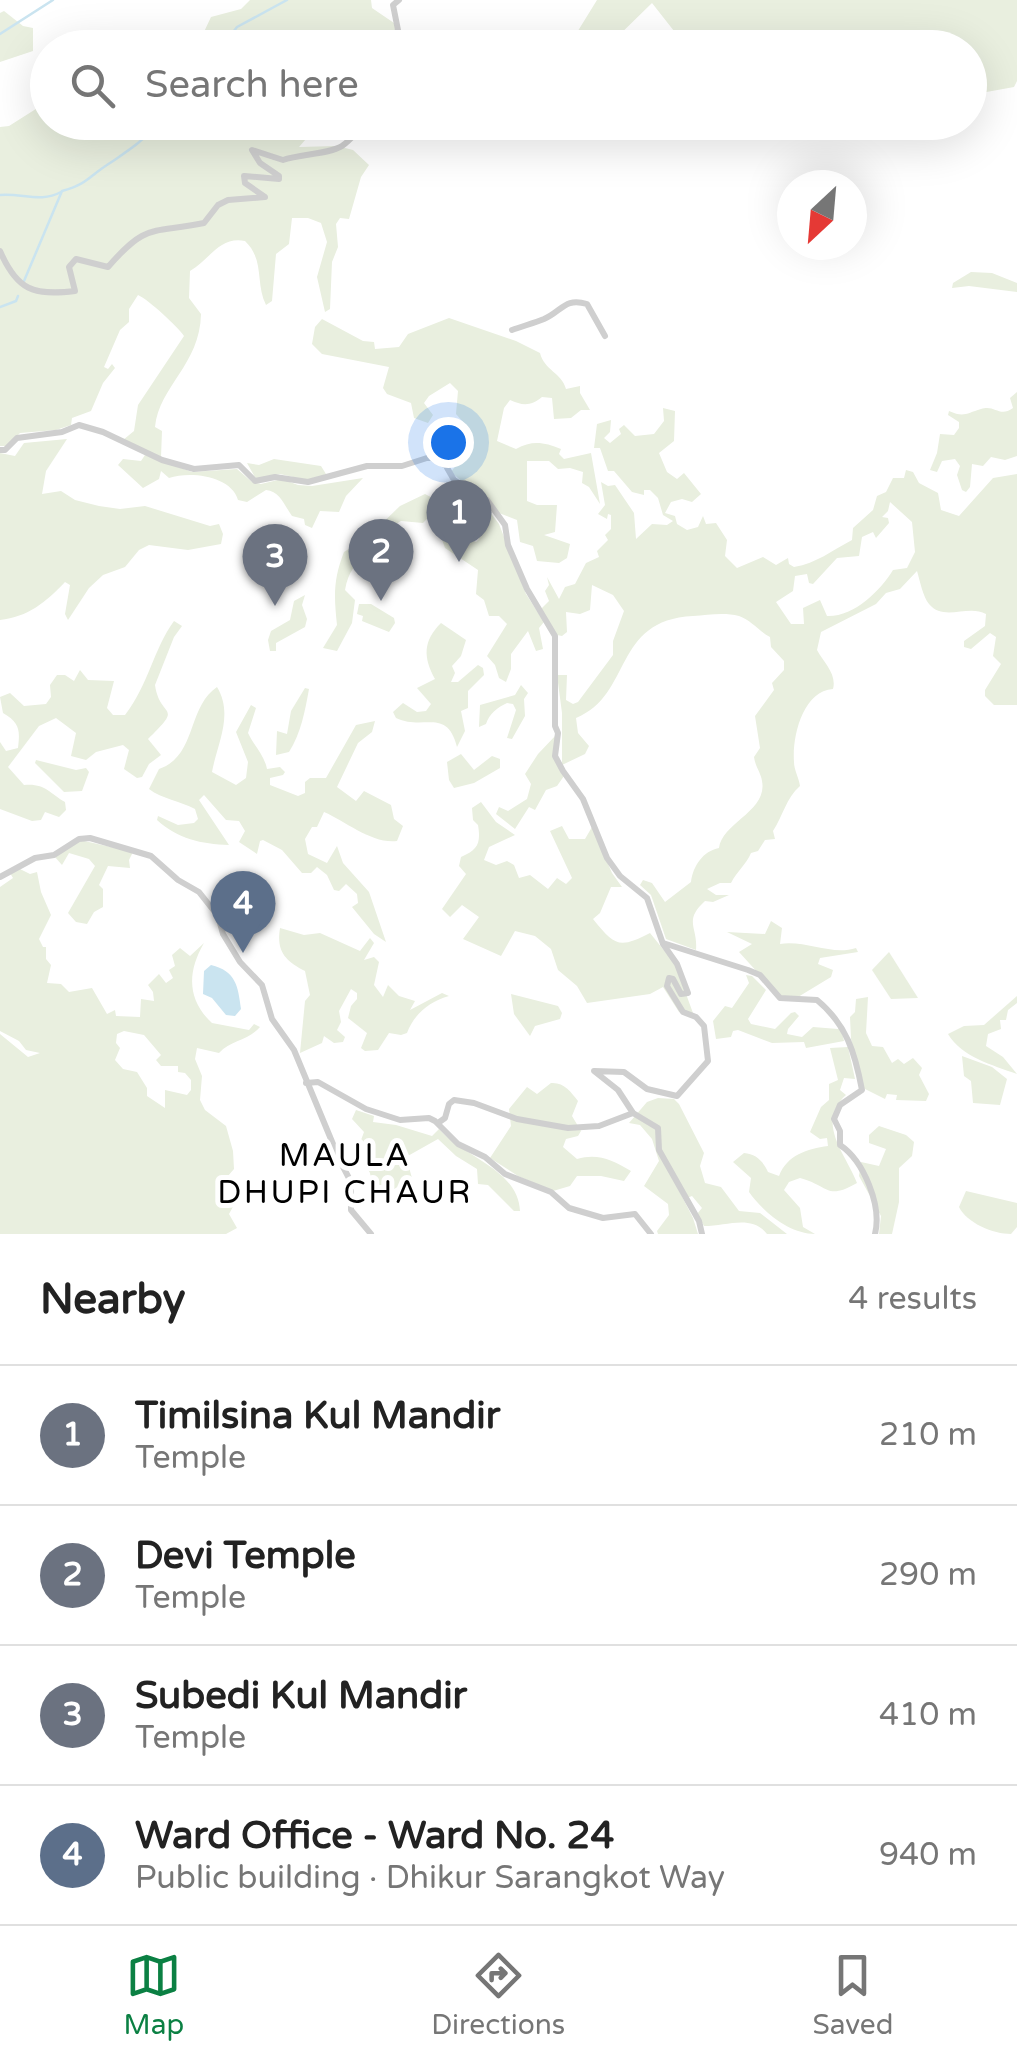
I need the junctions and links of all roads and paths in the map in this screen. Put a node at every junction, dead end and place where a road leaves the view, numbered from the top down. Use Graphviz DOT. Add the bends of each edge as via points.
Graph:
graph roads {
  1 [pos="399,0"];
  2 [pos="398,30"];
  3 [pos="348,140"];
  4 [pos="0,251"];
  5 [pos="512,330"];
  6 [pos="604,336"];
  7 [pos="0,450"];
  8 [pos="0,877"];
  9 [pos="662,944"];
  10 [pos="306,1084"];
  11 [pos="634,1113"];
  12 [pos="438,1123"];
  13 [pos="371,1234"];
  14 [pos="652,1234"];
  15 [pos="702,1234"];
  16 [pos="875,1234"];
  1 -- 2 [label="street" via="393,5"];
  3 -- 4 [label="street" via="330,152 283,160 252,150 279,176 244,176 265,197 228,200 204,223 147,231 108,267 76,260 69,267 75,291 19,284"];
  5 -- 6 [label="street" via="578,301 587,304"];
  7 -- 9 [label="street" via="22,437 79,425 194,469 239,465 255,481 275,476 308,482 367,466 440,461 454,480 487,500 505,525 527,589 555,636 556,756 608,858 647,898"];
  8 -- 10 [label="street" via="79,839 151,856 212,905 240,962 262,986"];
  9 -- 11 [label="street" via="688,993 681,994 669,978 666,986 683,1012 704,1026 708,1060 677,1096 647,1090 624,1072 594,1071"];
  9 -- 16 [label="street" via="748,970 780,998 818,1000 838,1019 862,1090 840,1105 834,1119 840,1145 875,1202"];
  10 -- 12 [label="street" via="318,1082 400,1120"];
  10 -- 13 [label="street" via="350,1176 351,1210"];
  11 -- 12 [label="street" via="568,1128 454,1100"];
  11 -- 15 [label="street" via="658,1128 659,1150"];
  12 -- 14 [label="street" via="458,1144 505,1174 551,1192 568,1208 603,1218 635,1214"];
}
